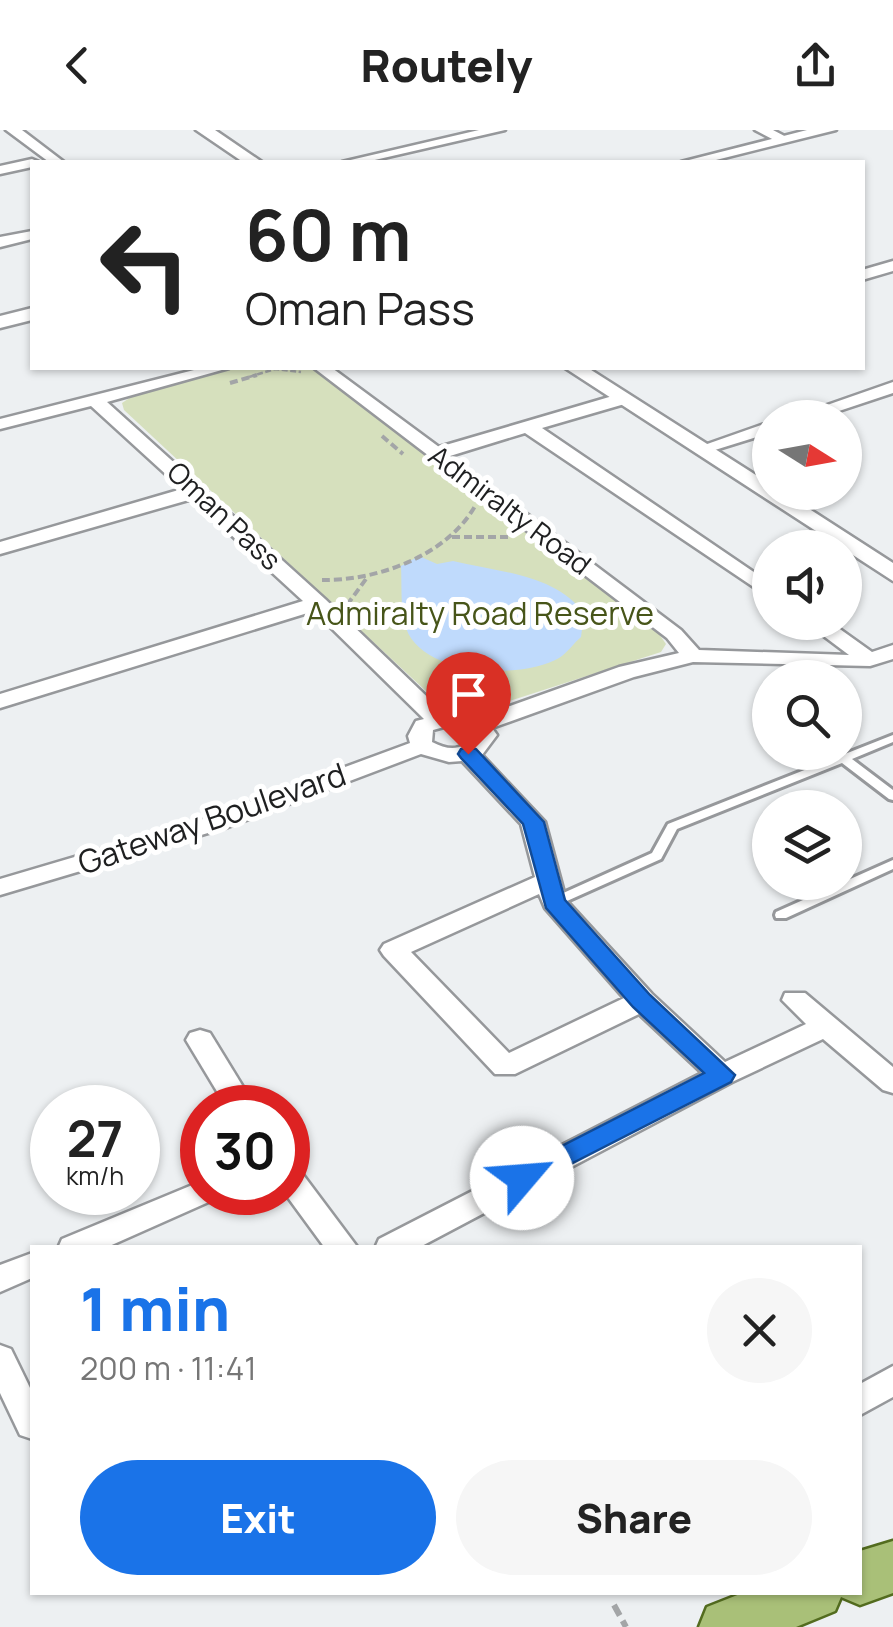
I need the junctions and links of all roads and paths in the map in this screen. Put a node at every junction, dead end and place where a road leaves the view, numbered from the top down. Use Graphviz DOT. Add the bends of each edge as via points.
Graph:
graph roads {
  1 [pos="13,130"];
  2 [pos="204,130"];
  3 [pos="498,130"];
  4 [pos="762,130"];
  5 [pos="828,130"];
  6 [pos="784,140"];
  7 [pos="54,160"];
  8 [pos="251,160"];
  9 [pos="358,160"];
  10 [pos="698,160"];
  11 [pos="30,164"];
  12 [pos="0,170"];
  13 [pos="30,235"];
  14 [pos="0,242"];
  15 [pos="893,266"];
  16 [pos="865,274"];
  17 [pos="30,314"];
  18 [pos="0,322"];
  19 [pos="260,370"];
  20 [pos="578,370"];
  21 [pos="315,371"];
  22 [pos="224,375"];
  23 [pos="893,387"];
  24 [pos="867,395"];
  25 [pos="94,400"];
  26 [pos="622,400"];
  27 [pos="852,400"];
  28 [pos="892,410"];
  29 [pos="0,424"];
  30 [pos="528,428"];
  31 [pos="378,430"];
  32 [pos="752,433"];
  33 [pos="702,449"];
  34 [pos="436,454"];
  35 [pos="404,455"];
  36 [pos="197,491"];
  37 [pos="476,504"];
  38 [pos="451,537"];
  39 [pos="524,539"];
  40 [pos="0,548"];
  41 [pos="893,574"];
  42 [pos="366,579"];
  43 [pos="752,580"];
  44 [pos="319,592"];
  45 [pos="347,605"];
  46 [pos="841,640"];
  47 [pos="893,651"];
  48 [pos="693,656"];
  49 [pos="870,660"];
  50 [pos="0,701"];
  51 [pos="437,719"];
  52 [pos="480,725"];
  53 [pos="893,738"];
  54 [pos="422,746"];
  55 [pos="862,753"];
  56 [pos="468,754"];
  57 [pos="820,770"];
  58 [pos="859,770"];
  59 [pos="893,796"];
  60 [pos="893,864"];
  61 [pos="0,887"];
  62 [pos="552,891"];
  63 [pos="781,915"];
  64 [pos="796,1000"];
  65 [pos="642,1001"];
  66 [pos="826,1026"];
  67 [pos="200,1040"];
  68 [pos="722,1075"];
  69 [pos="893,1083"];
  70 [pos="228,1085"];
  71 [pos="180,1202"];
  72 [pos="310,1205"];
  73 [pos="80,1245"];
  74 [pos="341,1245"];
  75 [pos="396,1245"];
  76 [pos="30,1266"];
  77 [pos="0,1279"];
  78 [pos="0,1359"];
  79 [pos="893,1380"];
  80 [pos="862,1399"];
  81 [pos="30,1421"];
  82 [pos="893,1567"];
  83 [pos="862,1577"];
  84 [pos="808,1595"];
  85 [pos="614,1605"];
  86 [pos="626,1627"];
  87 [pos="728,1627"];
  1 -- 7 [label="street"];
  2 -- 8 [label="street"];
  3 -- 9 [label="street"];
  4 -- 6 [label="street"];
  5 -- 6 [label="street"];
  6 -- 10 [label="street"];
  11 -- 12 [label="street"];
  13 -- 14 [label="street"];
  15 -- 16 [label="street"];
  17 -- 18 [label="street"];
  19 -- 22 [label="path"];
  20 -- 26 [label="street"];
  21 -- 34 [label="street, Admiralty Road"];
  22 -- 25 [label="street"];
  23 -- 24 [label="street"];
  24 -- 27 [label="street"];
  24 -- 28 [label="street"];
  25 -- 29 [label="street"];
  25 -- 36 [label="street, Oman Pass"];
  26 -- 30 [label="street"];
  26 -- 33 [label="street"];
  30 -- 34 [label="street"];
  30 -- 43 [label="street"];
  31 -- 35 [label="path"];
  32 -- 33 [label="street"];
  33 -- 41 [label="street"];
  34 -- 48 [label="street, Admiralty Road" via="674,634"];
  36 -- 40 [label="street"];
  36 -- 44 [label="street, Oman Pass"];
  37 -- 38 [label="path"];
  38 -- 39 [label="path"];
  38 -- 42 [label="path"];
  42 -- 44 [label="path"];
  42 -- 45 [label="path"];
  44 -- 50 [label="street"];
  44 -- 51 [label="street, Oman Pass"];
  46 -- 49 [label="street"];
  47 -- 49 [label="street"];
  48 -- 49 [label="street"];
  48 -- 52 [label="street" via="627,672"];
  51 -- 52 [label="street"];
  51 -- 54 [label="street" via="424,726"];
  52 -- 56 [label="street" via="486,736"];
  53 -- 55 [label="lane"];
  54 -- 56 [label="street" via="448,756"];
  54 -- 61 [label="street, Gateway Boulevard" via="220,822"];
  56 -- 62 [label="street" via="533,822"];
  57 -- 62 [label="lane" via="672,826 657,856"];
  58 -- 59 [label="lane"];
  60 -- 63 [label="lane"];
  62 -- 65 [label="street"];
  62 -- 65 [label="street" via="392,950 504,1067"];
  64 -- 66 [label="street"];
  65 -- 68 [label="street"];
  66 -- 68 [label="street"];
  66 -- 69 [label="street"];
  67 -- 70 [label="street"];
  68 -- 75 [label="street"];
  71 -- 73 [label="street"];
  72 -- 74 [label="street"];
  76 -- 77 [label="street"];
  78 -- 81 [label="street"];
  79 -- 80 [label="street"];
  82 -- 83 [label="main road"];
  84 -- 87 [label="main road"];
  85 -- 86 [label="path"];
}
